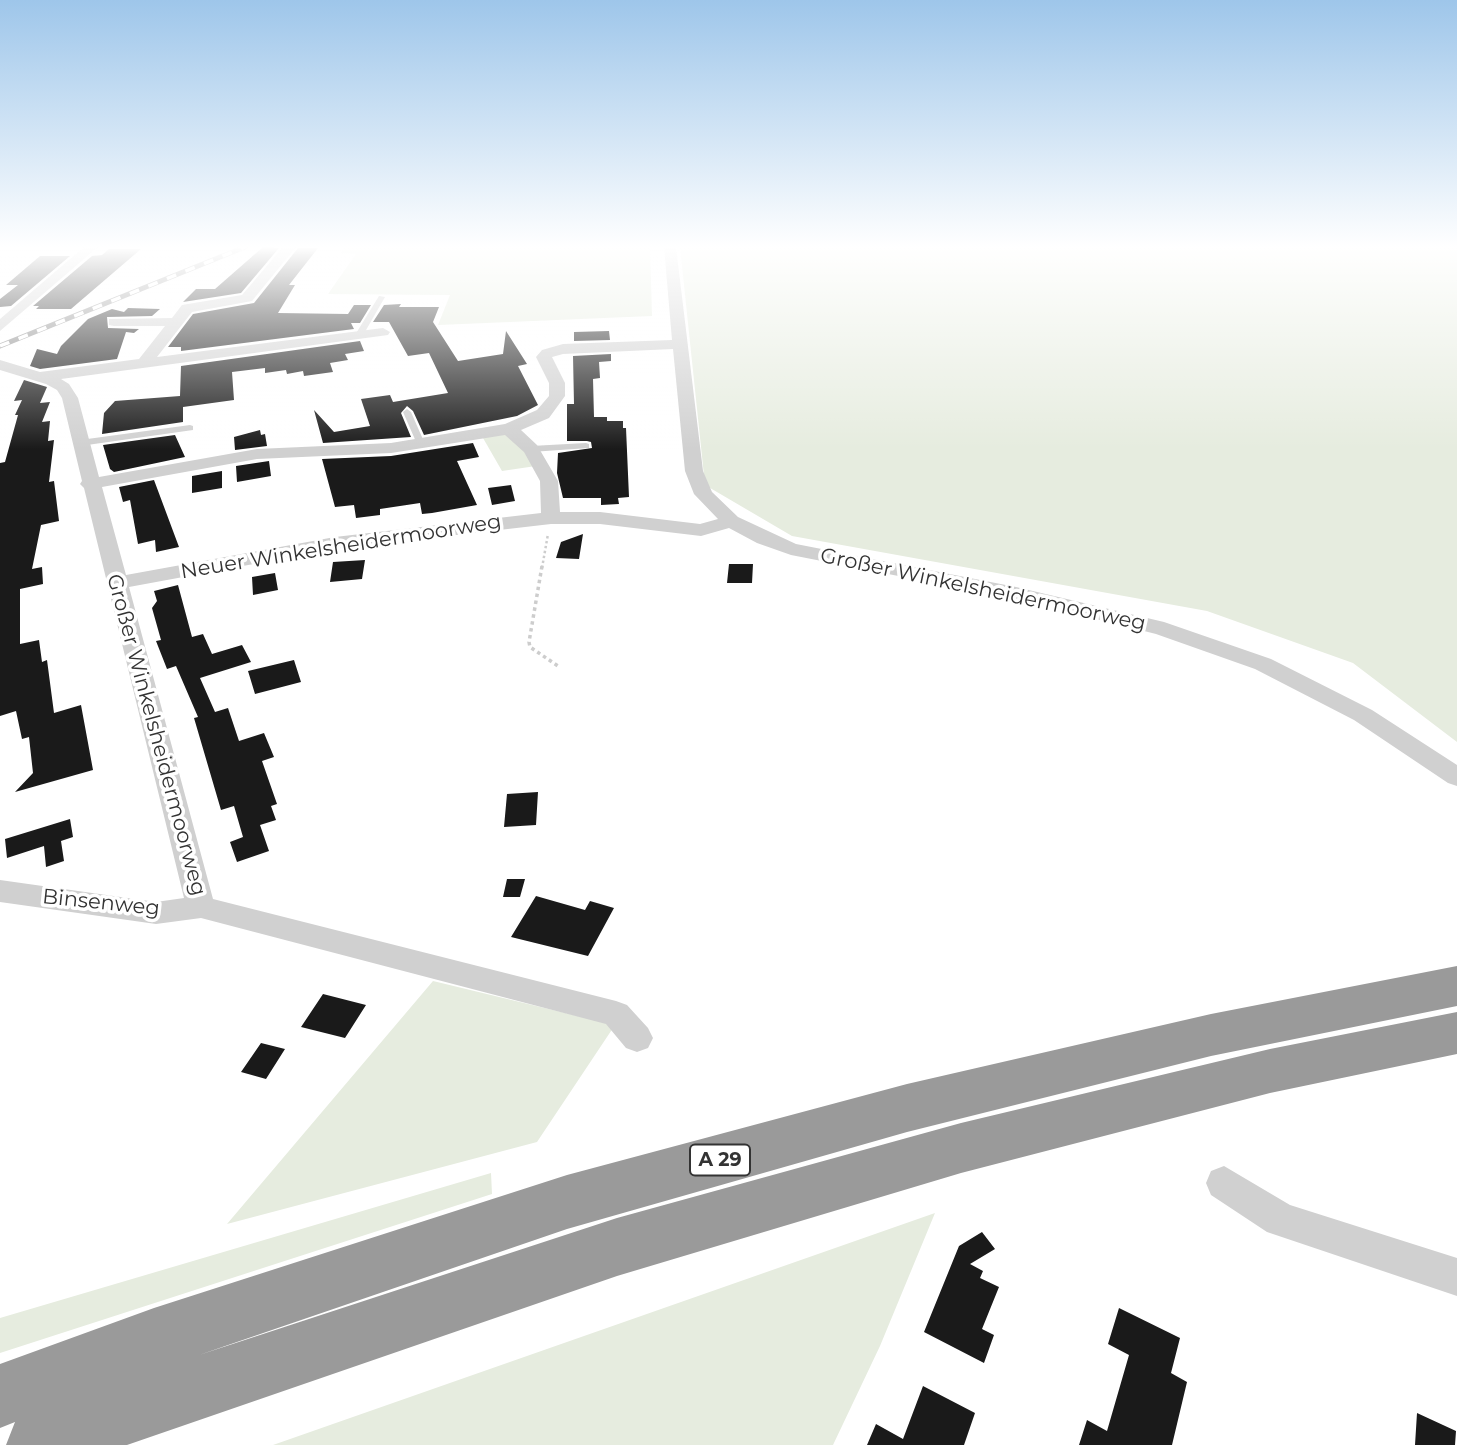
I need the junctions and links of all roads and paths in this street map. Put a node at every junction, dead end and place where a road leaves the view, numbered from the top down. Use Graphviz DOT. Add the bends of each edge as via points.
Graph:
graph roads {
  1 [pos="183,314"];
  2 [pos="371,314"];
  3 [pos="677,314"];
  4 [pos="7,316"];
  5 [pos="114,322"];
  6 [pos="174,322"];
  7 [pos="0,327"];
  8 [pos="383,332"];
  9 [pos="359,335"];
  10 [pos="680,344"];
  11 [pos="145,362"];
  12 [pos="0,365"];
  13 [pos="41,377"];
  14 [pos="407,412"];
  15 [pos="190,428"];
  16 [pos="509,429"];
  17 [pos="80,443"];
  18 [pos="421,444"];
  19 [pos="586,446"];
  20 [pos="531,449"];
  21 [pos="89,484"];
  22 [pos="551,518"];
  23 [pos="731,521"];
  24 [pos="117,583"];
  25 [pos="558,666"];
  26 [pos="1457,777"];
  27 [pos="0,891"];
  28 [pos="201,907"];
  29 [pos="1457,986"];
  30 [pos="1457,1033"];
  31 [pos="637,1038"];
  32 [pos="1224,1183"];
  33 [pos="1457,1277"];
  34 [pos="0,1396"];
  35 [pos="39,1445"];
  1 -- 6 [label="street"];
  2 -- 9 [label="lane"];
  3 -- 10 [label="street, Großer Winkelsheidermoorweg"];
  4 -- 7 [label="street"];
  5 -- 6 [label="street"];
  6 -- 11 [label="street"];
  8 -- 9 [label="street"];
  9 -- 11 [label="street"];
  10 -- 16 [label="street" via="547,353 544,357 558,396 543,414"];
  10 -- 23 [label="street, Großer Winkelsheidermoorweg" via="694,471 703,494"];
  11 -- 13 [label="street"];
  12 -- 13 [label="street, Großer Winkelsheidermoorweg"];
  13 -- 17 [label="street, Großer Winkelsheidermoorweg" via="63,387 70,398"];
  14 -- 18 [label="lane"];
  15 -- 17 [label="lane"];
  16 -- 18 [label="street"];
  16 -- 20 [label="street"];
  17 -- 21 [label="street, Großer Winkelsheidermoorweg"];
  18 -- 21 [label="street" via="257,454"];
  19 -- 20 [label="lane"];
  20 -- 22 [label="street" via="549,481"];
  21 -- 24 [label="street, Großer Winkelsheidermoorweg"];
  22 -- 23 [label="street, Neuer Winkelsheidermoorweg" via="600,518 701,530"];
  22 -- 24 [label="street, Neuer Winkelsheidermoorweg" via="335,543"];
  22 -- 25 [label="path" via="529,642"];
  23 -- 26 [label="street, Großer Winkelsheidermoorweg" via="791,549 1016,593 1164,629 1263,664 1363,715"];
  24 -- 28 [label="street, Großer Winkelsheidermoorweg"];
  27 -- 28 [label="street, Binsenweg" via="156,913"];
  28 -- 31 [label="street, Großer Winkelsheidermoorweg" via="616,1014"];
  29 -- 34 [label="highway, A 29" via="1211,1035 933,1102 567,1202 154,1339"];
  30 -- 35 [label="highway" via="1270,1070 974,1145 617,1247"];
  32 -- 33 [label="street" via="1280,1220"];
}
